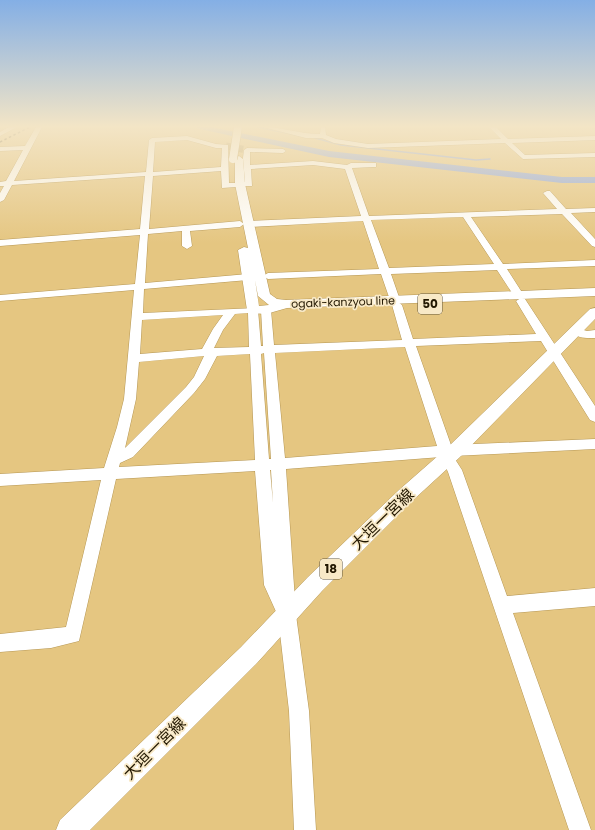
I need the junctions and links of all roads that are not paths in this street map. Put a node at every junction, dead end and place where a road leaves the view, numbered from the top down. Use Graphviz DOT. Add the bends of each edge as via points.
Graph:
graph roads {
  1 [pos="18,166"];
  2 [pos="150,166"];
  3 [pos="224,166"];
  4 [pos="236,166"];
  5 [pos="268,166"];
  6 [pos="337,166"];
  7 [pos="247,167"];
  8 [pos="348,167"];
  9 [pos="224,169"];
  10 [pos="149,174"];
  11 [pos="9,183"];
  12 [pos="0,184"];
  13 [pos="237,185"];
  14 [pos="548,193"];
  15 [pos="0,200"];
  16 [pos="595,210"];
  17 [pos="564,211"];
  18 [pos="466,215"];
  19 [pos="366,218"];
  20 [pos="244,224"];
  21 [pos="186,229"];
  22 [pos="144,232"];
  23 [pos="0,243"];
  24 [pos="595,244"];
  25 [pos="187,246"];
  26 [pos="595,263"];
  27 [pos="500,267"];
  28 [pos="385,271"];
  29 [pos="268,276"];
  30 [pos="248,277"];
  31 [pos="139,286"];
  32 [pos="595,292"];
  33 [pos="264,296"];
  34 [pos="520,297"];
  35 [pos="0,298"];
  36 [pos="595,298"];
  37 [pos="396,302"];
  38 [pos="286,304"];
  39 [pos="259,310"];
  40 [pos="232,311"];
  41 [pos="595,312"];
  42 [pos="136,317"];
  43 [pos="586,333"];
  44 [pos="409,343"];
  45 [pos="549,345"];
  46 [pos="262,350"];
  47 [pos="209,353"];
  48 [pos="133,359"];
  49 [pos="595,416"];
  50 [pos="595,444"];
  51 [pos="449,454"];
  52 [pos="278,463"];
  53 [pos="262,464"];
  54 [pos="113,466"];
  55 [pos="0,480"];
  56 [pos="595,597"];
  57 [pos="501,605"];
  58 [pos="286,615"];
  59 [pos="0,643"];
  60 [pos="70,830"];
  61 [pos="305,830"];
  62 [pos="580,830"];
  1 -- 11 [label="street"];
  2 -- 10 [label="street"];
  3 -- 9 [label="street"];
  4 -- 13 [label="main road"];
  5 -- 7 [label="street"];
  6 -- 8 [label="street"];
  7 -- 13 [label="street" via="249,184"];
  8 -- 19 [label="street"];
  9 -- 10 [label="street"];
  9 -- 13 [label="street" via="225,186"];
  10 -- 11 [label="street"];
  10 -- 22 [label="street"];
  11 -- 12 [label="street"];
  11 -- 15 [label="street"];
  13 -- 20 [label="main road"];
  14 -- 17 [label="street"];
  16 -- 17 [label="street"];
  17 -- 18 [label="street"];
  17 -- 24 [label="street"];
  18 -- 19 [label="street"];
  18 -- 27 [label="street"];
  19 -- 20 [label="street"];
  19 -- 28 [label="street"];
  20 -- 21 [label="street"];
  20 -- 30 [label="main road"];
  20 -- 33 [label="main road"];
  21 -- 22 [label="street"];
  21 -- 25 [label="street"];
  22 -- 23 [label="street"];
  22 -- 31 [label="street"];
  26 -- 27 [label="street"];
  27 -- 28 [label="street"];
  27 -- 34 [label="street"];
  28 -- 29 [label="street"];
  28 -- 37 [label="street"];
  30 -- 31 [label="street"];
  30 -- 39 [label="main road"];
  31 -- 35 [label="street"];
  31 -- 42 [label="street"];
  32 -- 34 [label="main road, ogaki-kanzyou line / 50"];
  33 -- 38 [label="main road, ogaki-kanzyou line / 50" via="273,302"];
  33 -- 39 [label="main road"];
  34 -- 36 [label="main road, ogaki-kanzyou line / 50"];
  34 -- 37 [label="main road, ogaki-kanzyou line / 50"];
  34 -- 45 [label="street"];
  37 -- 38 [label="main road, ogaki-kanzyou line / 50"];
  37 -- 39 [label="main road, ogaki-kanzyou line / 50"];
  37 -- 44 [label="street"];
  38 -- 39 [label="main road, 50"];
  39 -- 40 [label="street"];
  39 -- 46 [label="street"];
  40 -- 42 [label="street"];
  40 -- 47 [label="street" via="218,329"];
  41 -- 43 [label="main road, 大垣一宮線 / 18"];
  42 -- 48 [label="street"];
  43 -- 45 [label="main road, 大垣一宮線 / 18"];
  44 -- 45 [label="street"];
  44 -- 46 [label="street"];
  44 -- 51 [label="street"];
  45 -- 49 [label="street"];
  45 -- 51 [label="main road, 大垣一宮線 / 18" via="543,363"];
  46 -- 47 [label="street"];
  46 -- 52 [label="street"];
  46 -- 53 [label="street"];
  47 -- 48 [label="street"];
  47 -- 54 [label="street" via="199,379 190,390"];
  48 -- 54 [label="street" via="130,399"];
  50 -- 51 [label="street"];
  51 -- 52 [label="street"];
  51 -- 57 [label="street"];
  51 -- 58 [label="main road, 大垣一宮線 / 18"];
  52 -- 53 [label="street"];
  52 -- 58 [label="street" via="286,573"];
  53 -- 54 [label="street"];
  53 -- 58 [label="street" via="273,586"];
  54 -- 55 [label="street"];
  54 -- 59 [label="street" via="73,635"];
  56 -- 57 [label="street"];
  57 -- 62 [label="street"];
  58 -- 60 [label="main road, 大垣一宮線 / 18" via="249,655"];
  58 -- 61 [label="street" via="299,711"];
}
